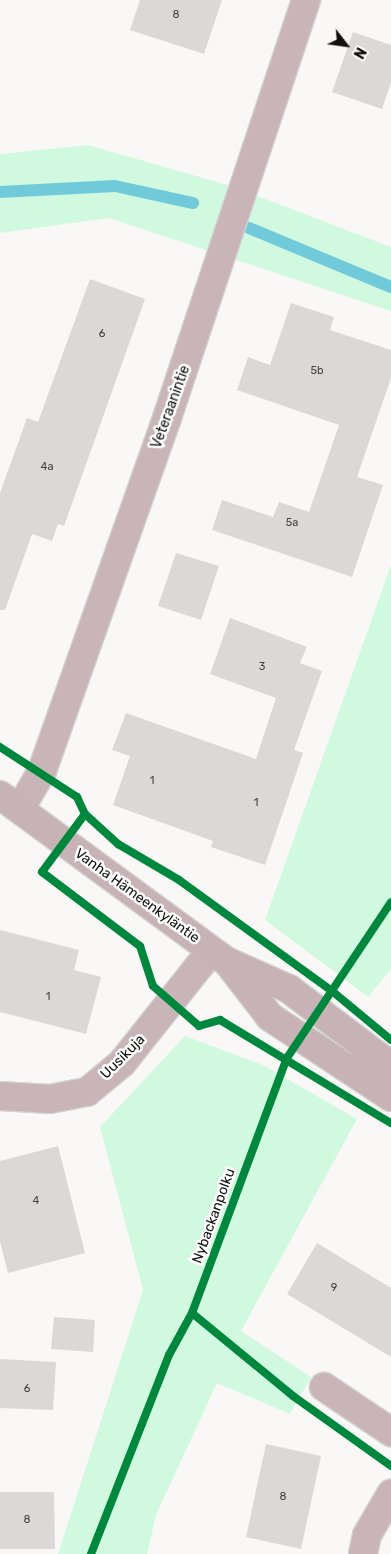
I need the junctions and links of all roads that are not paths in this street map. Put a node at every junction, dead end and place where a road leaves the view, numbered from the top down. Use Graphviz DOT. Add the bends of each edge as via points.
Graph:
graph roads {
  1 [pos="306,0"];
  2 [pos="10,802"];
  3 [pos="219,956"];
  4 [pos="391,1066"];
  5 [pos="0,1096"];
  6 [pos="391,1097"];
  7 [pos="324,1387"];
  8 [pos="391,1432"];
  9 [pos="391,1494"];
  10 [pos="363,1554"];
  1 -- 2 [label="street, Veteraanintie" via="167,418 42,771"];
  2 -- 3 [label="street, Vanha Hämeenkyläntie"];
  3 -- 4 [label="street, Vanha Hämeenkyläntie" via="289,989"];
  3 -- 5 [label="street, Uusikuja" via="122,1063 87,1092 50,1099"];
  3 -- 6 [label="street, Vanha Hämeenkyläntie" via="270,1017"];
  7 -- 8 [label="street"];
  9 -- 10 [label="street" via="367,1535"];
}
